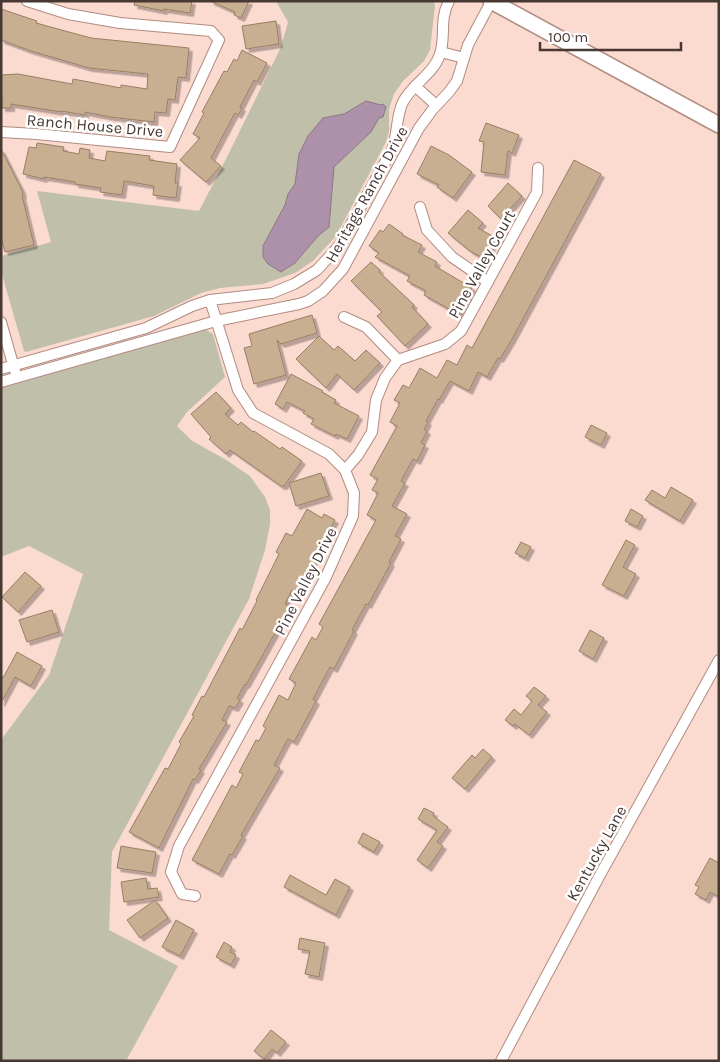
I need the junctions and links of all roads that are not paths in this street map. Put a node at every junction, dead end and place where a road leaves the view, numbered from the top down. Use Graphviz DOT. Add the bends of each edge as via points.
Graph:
graph roads {
  1 [pos="27,1"];
  2 [pos="448,1"];
  3 [pos="491,1"];
  4 [pos="441,52"];
  5 [pos="464,58"];
  6 [pos="415,86"];
  7 [pos="436,105"];
  8 [pos="719,125"];
  9 [pos="1,132"];
  10 [pos="538,168"];
  11 [pos="420,207"];
  12 [pos="488,282"];
  13 [pos="210,300"];
  14 [pos="344,317"];
  15 [pos="216,321"];
  16 [pos="1,322"];
  17 [pos="398,360"];
  18 [pos="14,365"];
  19 [pos="1,369"];
  20 [pos="16,377"];
  21 [pos="1,382"];
  22 [pos="344,470"];
  23 [pos="719,660"];
  24 [pos="195,896"];
  25 [pos="501,1061"];
  1 -- 9 [label="street, Ranch House Drive" via="68,14 211,31 219,40 170,147"];
  2 -- 4 [label="street" via="442,19"];
  3 -- 5 [label="street, Heritage Ranch Drive"];
  3 -- 8 [label="main road"];
  4 -- 5 [label="street"];
  4 -- 6 [label="street, Heritage Ranch Drive" via="434,66"];
  5 -- 7 [label="street, Heritage Ranch Drive" via="454,86"];
  6 -- 7 [label="street"];
  6 -- 13 [label="street, Heritage Ranch Drive" via="401,105 392,150 346,236 326,262 307,277 283,289"];
  7 -- 15 [label="street, Heritage Ranch Drive" via="420,128 348,262 331,283 317,296 299,304"];
  10 -- 12 [label="street, Pine Valley Court" via="537,192"];
  11 -- 12 [label="street" via="427,230 452,257"];
  12 -- 17 [label="street, Pine Valley Court" via="462,331 445,344"];
  13 -- 15 [label="street, Pine Valley Drive"];
  13 -- 18 [label="street, Heritage Ranch Drive" via="146,328"];
  14 -- 17 [label="street" via="366,327"];
  15 -- 20 [label="street, Heritage Ranch Drive"];
  15 -- 22 [label="street, Pine Valley Drive" via="238,390 253,413 329,454"];
  16 -- 18 [label="street"];
  17 -- 22 [label="street" via="385,378 376,400 372,432"];
  18 -- 19 [label="street, Heritage Ranch Drive"];
  18 -- 20 [label="street"];
  20 -- 21 [label="street, Heritage Ranch Drive"];
  22 -- 24 [label="street, Pine Valley Drive" via="354,493 353,516 342,542 179,846 171,872 182,894"];
  23 -- 25 [label="street, Kentucky Lane"];
}
